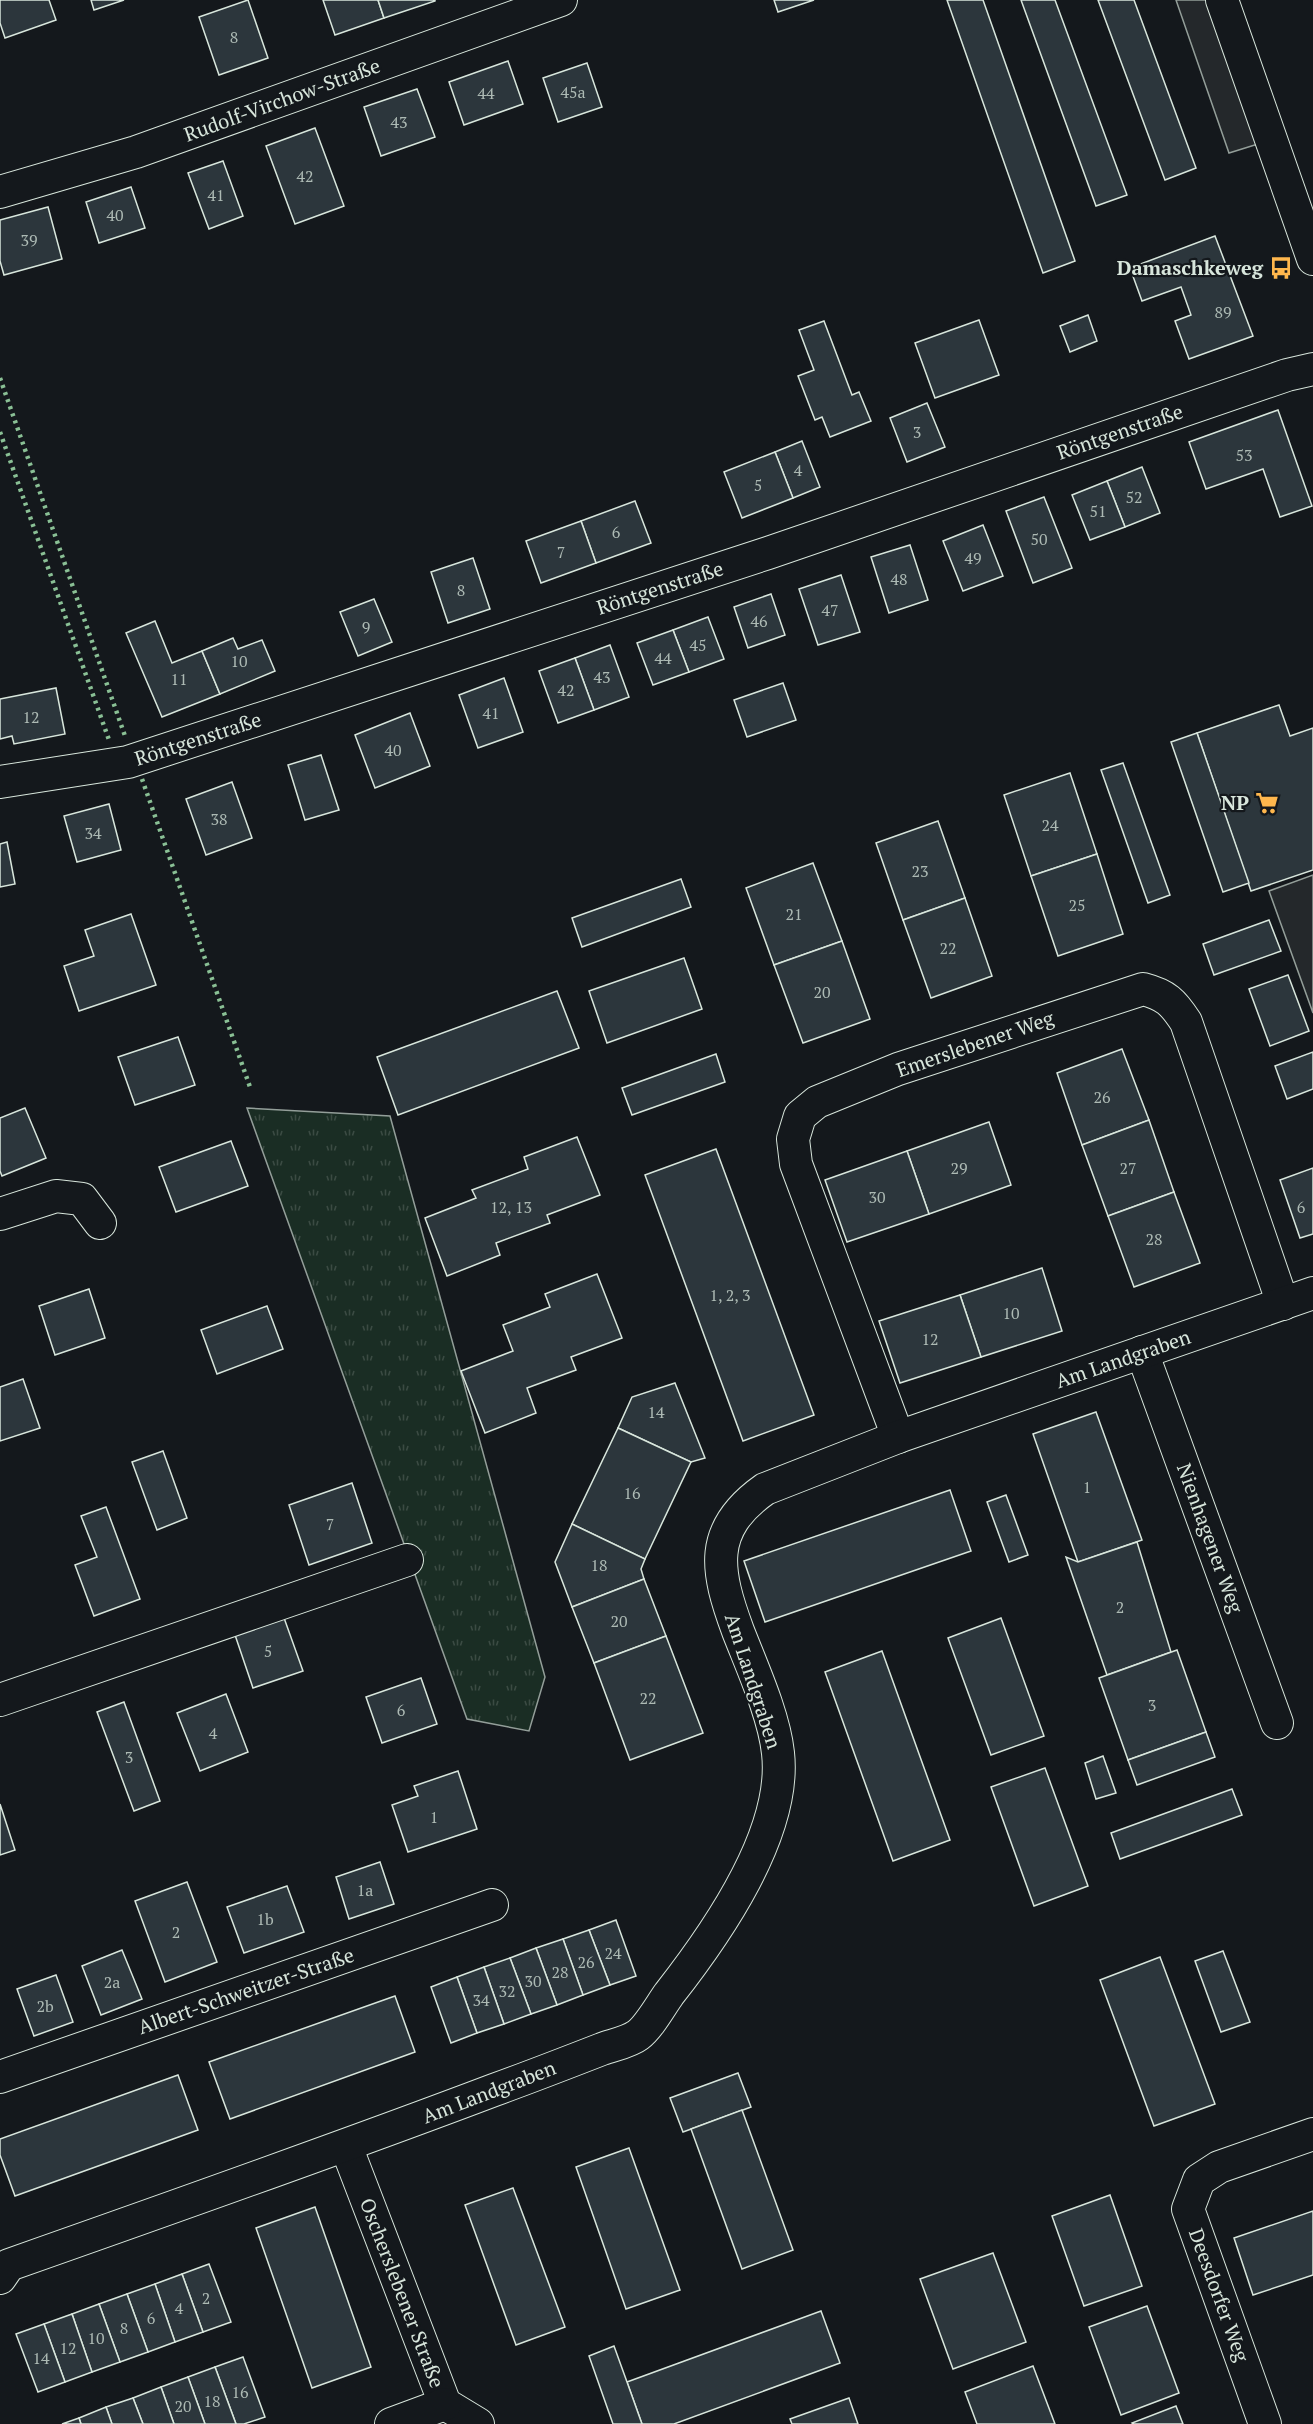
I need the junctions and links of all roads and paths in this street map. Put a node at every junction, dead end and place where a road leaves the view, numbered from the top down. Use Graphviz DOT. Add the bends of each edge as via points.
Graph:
graph roads {
  1 [pos="561,0"];
  2 [pos="1222,0"];
  3 [pos="0,192"];
  4 [pos="1313,260"];
  5 [pos="1313,369"];
  6 [pos="0,782"];
  7 [pos="0,1214"];
  8 [pos="100,1223"];
  9 [pos="1313,1293"];
  10 [pos="1283,1304"];
  11 [pos="1142,1352"];
  12 [pos="898,1437"];
  13 [pos="407,1560"];
  14 [pos="0,1700"];
  15 [pos="1277,1723"];
  16 [pos="492,1905"];
  17 [pos="0,2077"];
  18 [pos="1313,2134"];
  19 [pos="346,2146"];
  20 [pos="3,2261"];
  21 [pos="445,2404"];
  22 [pos="391,2424"];
  23 [pos="478,2424"];
  24 [pos="1265,2424"];
  1 -- 3 [label="street, Rudolf-Virchow-Straße" via="136,152"];
  2 -- 4 [label="street"];
  5 -- 6 [label="street, Röntgenstraße" via="756,557 128,762"];
  7 -- 8 [label="street" via="56,1196 82,1198"];
  9 -- 10 [label="street, Am Landgraben"];
  10 -- 11 [label="street, Am Landgraben"];
  10 -- 12 [label="street, Emerslebener Weg" via="1186,1022 1174,1003 1143,988 932,1058 817,1102 800,1116 793,1139 796,1164"];
  11 -- 12 [label="street, Am Landgraben"];
  11 -- 15 [label="street, Nienhagener Weg"];
  12 -- 19 [label="street, Am Landgraben" via="765,1489 747,1502 723,1541 720,1567 725,1596 771,1722 779,1778 771,1816 752,1868 710,1942 638,2036"];
  13 -- 14 [label="street"];
  16 -- 17 [label="street, Albert-Schweitzer-Straße"];
  18 -- 24 [label="street, Deesdorfer Weg" via="1219,2167 1199,2180 1188,2209"];
  19 -- 20 [label="street, Am Landgraben"];
  19 -- 21 [label="street, Oscherslebener Straße"];
  21 -- 22 [label="street"];
  21 -- 23 [label="street, Oscherslebener Straße"];
}
